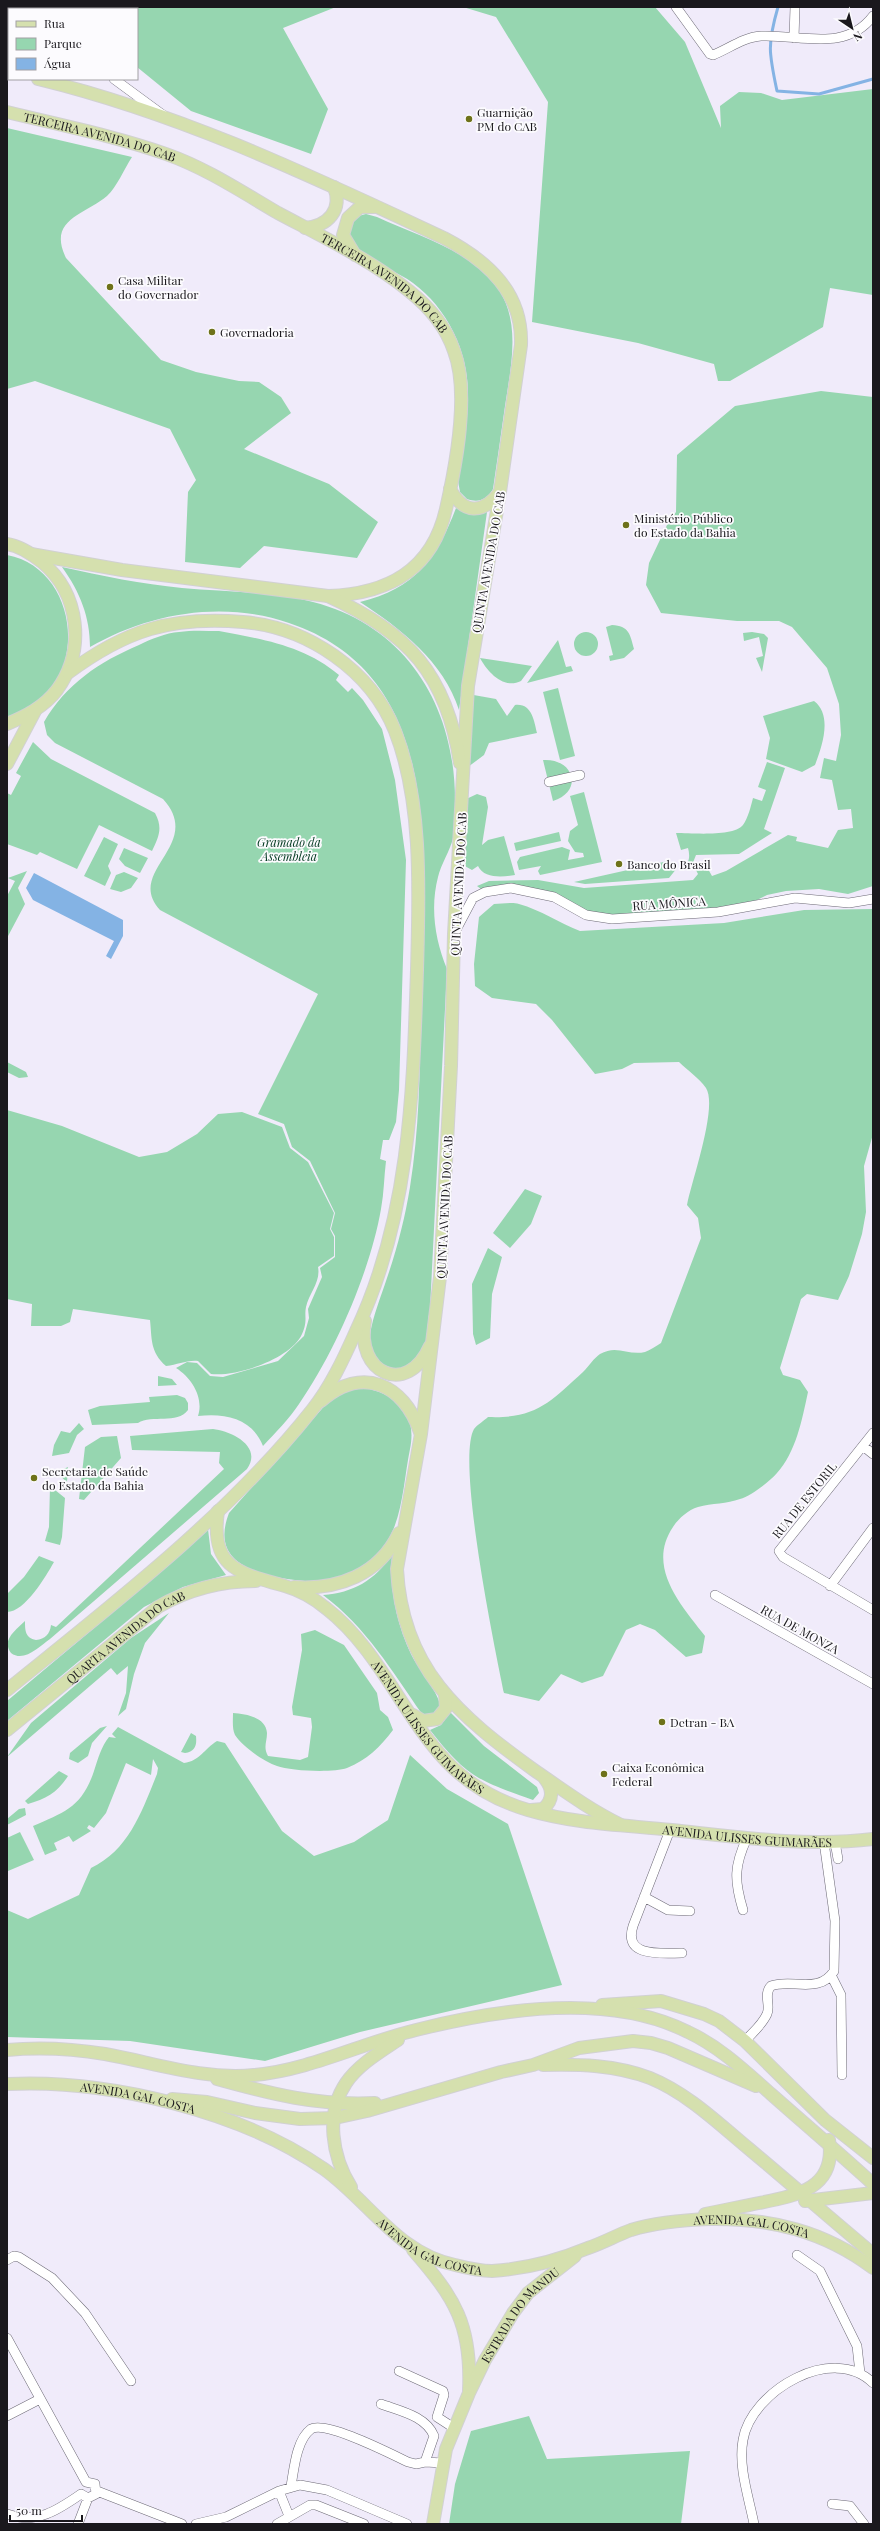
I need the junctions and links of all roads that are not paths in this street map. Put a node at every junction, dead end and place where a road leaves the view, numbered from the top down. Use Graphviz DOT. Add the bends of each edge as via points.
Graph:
graph roads {
  1 [pos="676,7"];
  2 [pos="796,7"];
  3 [pos="873,16"];
  4 [pos="794,38"];
  5 [pos="42,80"];
  6 [pos="115,80"];
  7 [pos="7,112"];
  8 [pos="168,118"];
  9 [pos="334,187"];
  10 [pos="379,208"];
  11 [pos="305,228"];
  12 [pos="357,257"];
  13 [pos="450,489"];
  14 [pos="500,492"];
  15 [pos="7,544"];
  16 [pos="31,554"];
  17 [pos="328,596"];
  18 [pos="68,673"];
  19 [pos="35,711"];
  20 [pos="7,724"];
  21 [pos="7,764"];
  22 [pos="580,775"];
  23 [pos="549,782"];
  24 [pos="463,788"];
  25 [pos="873,899"];
  26 [pos="454,934"];
  27 [pos="368,1304"];
  28 [pos="435,1334"];
  29 [pos="314,1408"];
  30 [pos="873,1433"];
  31 [pos="421,1434"];
  32 [pos="863,1446"];
  33 [pos="873,1454"];
  34 [pos="218,1511"];
  35 [pos="403,1525"];
  36 [pos="873,1528"];
  37 [pos="261,1581"];
  38 [pos="286,1586"];
  39 [pos="830,1586"];
  40 [pos="715,1594"];
  41 [pos="873,1610"];
  42 [pos="873,1684"];
  43 [pos="7,1690"];
  44 [pos="445,1694"];
  45 [pos="410,1713"];
  46 [pos="7,1730"];
  47 [pos="543,1776"];
  48 [pos="526,1810"];
  49 [pos="621,1825"];
  50 [pos="670,1830"];
  51 [pos="747,1838"];
  52 [pos="873,1839"];
  53 [pos="829,1842"];
  54 [pos="838,1859"];
  55 [pos="644,1898"];
  56 [pos="690,1910"];
  57 [pos="742,1910"];
  58 [pos="682,1953"];
  59 [pos="831,1975"];
  60 [pos="580,2007"];
  61 [pos="414,2030"];
  62 [pos="745,2041"];
  63 [pos="7,2050"];
  64 [pos="534,2065"];
  65 [pos="200,2075"];
  66 [pos="842,2075"];
  67 [pos="7,2084"];
  68 [pos="770,2093"];
  69 [pos="144,2096"];
  70 [pos="396,2102"];
  71 [pos="336,2105"];
  72 [pos="335,2118"];
  73 [pos="825,2120"];
  74 [pos="829,2144"];
  75 [pos="873,2158"];
  76 [pos="873,2184"];
  77 [pos="354,2192"];
  78 [pos="873,2193"];
  79 [pos="806,2197"];
  80 [pos="672,2220"];
  81 [pos="409,2246"];
  82 [pos="586,2249"];
  83 [pos="873,2254"];
  84 [pos="797,2255"];
  85 [pos="7,2260"];
  86 [pos="873,2268"];
  87 [pos="7,2338"];
  88 [pos="399,2371"];
  89 [pos="860,2373"];
  90 [pos="131,2381"];
  91 [pos="873,2383"];
  92 [pos="469,2393"];
  93 [pos="40,2399"];
  94 [pos="381,2404"];
  95 [pos="7,2416"];
  96 [pos="454,2428"];
  97 [pos="425,2462"];
  98 [pos="443,2463"];
  99 [pos="86,2482"];
  100 [pos="290,2486"];
  101 [pos="97,2490"];
  102 [pos="278,2491"];
  103 [pos="84,2496"];
  104 [pos="832,2504"];
  105 [pos="7,2514"];
  106 [pos="289,2516"];
  107 [pos="227,2521"];
  108 [pos="78,2524"];
  109 [pos="182,2524"];
  110 [pos="196,2524"];
  111 [pos="277,2524"];
  112 [pos="364,2524"];
  113 [pos="407,2524"];
  114 [pos="433,2524"];
  115 [pos="754,2524"];
  116 [pos="864,2524"];
  1 -- 4 [label="street" via="710,54 761,36"];
  2 -- 4 [label="street"];
  3 -- 4 [label="street" via="862,27 844,36 832,39"];
  5 -- 8 [label="main road" via="135,105"];
  6 -- 8 [label="street"];
  7 -- 11 [label="main road, TERCEIRA AVENIDA DO CAB" via="172,156 193,165"];
  8 -- 9 [label="main road" via="260,152"];
  9 -- 10 [label="main road"];
  9 -- 11 [label="main road" via="338,202 332,217 320,226"];
  10 -- 12 [label="main road" via="360,207 348,218 343,235"];
  10 -- 14 [label="main road, QUINTA AVENIDA DO CAB" via="457,245 477,259 509,293 520,320 521,345"];
  11 -- 12 [label="main road, TERCEIRA AVENIDA DO CAB"];
  12 -- 13 [label="main road, TERCEIRA AVENIDA DO CAB" via="394,280 426,306 448,336 454,349 458,362 461,396"];
  13 -- 14 [label="main road" via="462,505 473,509 485,507"];
  13 -- 17 [label="main road, TERCEIRA AVENIDA DO CAB" via="438,535 429,552 418,564 382,588 353,595"];
  14 -- 24 [label="main road, QUINTA AVENIDA DO CAB" via="468,686"];
  15 -- 16 [label="main road"];
  16 -- 17 [label="main road" via="122,570"];
  16 -- 18 [label="main road" via="52,571 63,588 75,619 75,646"];
  17 -- 24 [label="main road" via="375,620 402,642 424,666 448,708"];
  18 -- 19 [label="main road" via="56,691"];
  18 -- 27 [label="main road" via="97,651 132,634 164,625 192,620 254,623 282,629 329,650 382,704 395,731 409,780 417,861 414,1084 402,1180 385,1256"];
  19 -- 20 [label="main road"];
  19 -- 21 [label="main road"];
  22 -- 23 [label="street"];
  24 -- 26 [label="main road, QUINTA AVENIDA DO CAB"];
  25 -- 26 [label="street, RUA MÔNICA" via="849,903 795,898 725,911 612,919 586,915 554,897 524,890 497,890 473,898"];
  26 -- 28 [label="main road, QUINTA AVENIDA DO CAB" via="443,1241"];
  27 -- 28 [label="main road" via="364,1346 367,1356 380,1370 399,1375 417,1367"];
  27 -- 29 [label="main road" via="349,1346"];
  28 -- 31 [label="main road, QUINTA AVENIDA DO CAB"];
  29 -- 31 [label="main road" via="330,1394 354,1383 381,1385 405,1402"];
  29 -- 34 [label="main road" via="252,1478"];
  30 -- 32 [label="street, RUA DE ESTORIL"];
  31 -- 35 [label="main road, QUINTA AVENIDA DO CAB"];
  32 -- 33 [label="street"];
  32 -- 39 [label="street, RUA DE ESTORIL" via="779,1548 781,1556"];
  34 -- 37 [label="main road" via="215,1533 224,1558 238,1571"];
  34 -- 43 [label="main road" via="129,1590"];
  35 -- 38 [label="main road" via="389,1552 362,1575 331,1586"];
  35 -- 44 [label="main road, AVENIDA ULISSES GUIMARÃES" via="397,1569 404,1623 415,1650"];
  36 -- 39 [label="street"];
  37 -- 38 [label="main road, AVENIDA ULISSES GUIMARÃES"];
  37 -- 46 [label="main road, QUARTA AVENIDA DO CAB" via="206,1586 158,1607"];
  38 -- 45 [label="main road, AVENIDA ULISSES GUIMARÃES" via="327,1609 348,1628"];
  39 -- 41 [label="street, RUA DE ESTORIL"];
  40 -- 42 [label="street, RUA DE MONZA"];
  44 -- 45 [label="main road" via="446,1708 438,1720 423,1721"];
  44 -- 47 [label="main road, AVENIDA ULISSES GUIMARÃES" via="470,1722"];
  45 -- 48 [label="main road, AVENIDA ULISSES GUIMARÃES" via="443,1757 469,1782"];
  47 -- 48 [label="main road" via="551,1788 551,1800 538,1811"];
  47 -- 49 [label="main road, AVENIDA ULISSES GUIMARÃES" via="596,1812"];
  48 -- 49 [label="main road, AVENIDA ULISSES GUIMARÃES"];
  49 -- 50 [label="main road, AVENIDA ULISSES GUIMARÃES"];
  50 -- 51 [label="main road, AVENIDA ULISSES GUIMARÃES"];
  50 -- 55 [label="street"];
  51 -- 53 [label="main road, AVENIDA ULISSES GUIMARÃES"];
  51 -- 57 [label="street" via="736,1869"];
  52 -- 53 [label="main road, AVENIDA ULISSES GUIMARÃES"];
  53 -- 54 [label="street"];
  53 -- 59 [label="street" via="825,1866 835,1921 835,1964"];
  55 -- 56 [label="street" via="668,1910"];
  55 -- 58 [label="street" via="630,1934 632,1944 643,1951"];
  59 -- 62 [label="street" via="814,1985 770,1986 768,2013 763,2025"];
  59 -- 66 [label="street" via="841,1995"];
  60 -- 61 [label="main road" via="484,2015"];
  60 -- 62 [label="main road" via="661,2001 719,2021"];
  60 -- 68 [label="main road" via="642,2016 688,2032 713,2046"];
  61 -- 65 [label="main road" via="281,2071 252,2075"];
  61 -- 71 [label="main road" via="355,2072 346,2083"];
  62 -- 73 [label="main road"];
  63 -- 65 [label="main road" via="72,2050 105,2054"];
  64 -- 68 [label="main road" via="579,2048 633,2041 651,2043 719,2068"];
  64 -- 70 [label="main road"];
  64 -- 79 [label="main road" via="586,2065 618,2069 650,2078 677,2092 712,2118"];
  65 -- 71 [label="main road" via="283,2097"];
  67 -- 69 [label="main road, AVENIDA GAL COSTA" via="70,2084"];
  68 -- 74 [label="main road"];
  69 -- 72 [label="main road" via="207,2102 255,2113 300,2119"];
  69 -- 77 [label="main road, AVENIDA GAL COSTA" via="226,2120 261,2135 323,2169"];
  70 -- 71 [label="main road"];
  70 -- 72 [label="main road"];
  71 -- 72 [label="main road"];
  72 -- 77 [label="main road" via="334,2143 338,2164"];
  73 -- 74 [label="main road"];
  73 -- 75 [label="main road"];
  74 -- 76 [label="main road"];
  74 -- 79 [label="main road" via="830,2157 822,2178"];
  77 -- 81 [label="main road, AVENIDA GAL COSTA" via="387,2228"];
  78 -- 79 [label="main road"];
  79 -- 80 [label="main road" via="770,2201"];
  79 -- 83 [label="main road"];
  80 -- 82 [label="main road, AVENIDA GAL COSTA" via="632,2230"];
  80 -- 86 [label="main road, AVENIDA GAL COSTA" via="743,2219 794,2227 825,2239"];
  81 -- 82 [label="main road, AVENIDA GAL COSTA" via="452,2265 490,2271 542,2262"];
  81 -- 92 [label="main road, ESTRADA DO MANDU" via="432,2272 458,2312 466,2331 470,2362"];
  82 -- 92 [label="main road, ESTRADA DO MANDU" via="528,2293 496,2339"];
  84 -- 89 [label="street" via="820,2270 857,2346"];
  85 -- 90 [label="street" via="14,2256 19,2257 52,2278 85,2313"];
  87 -- 93 [label="street"];
  88 -- 96 [label="street" via="443,2391 437,2417"];
  89 -- 91 [label="street"];
  89 -- 115 [label="street" via="832,2369 807,2373 767,2396 753,2414 743,2438 741,2454"];
  92 -- 96 [label="main road, ESTRADA DO MANDU"];
  93 -- 95 [label="street"];
  93 -- 99 [label="street"];
  94 -- 97 [label="street" via="420,2420 430,2427 434,2436"];
  96 -- 98 [label="main road, ESTRADA DO MANDU"];
  97 -- 98 [label="street"];
  97 -- 100 [label="street" via="408,2462 344,2434 315,2427 304,2437"];
  98 -- 114 [label="main road, ESTRADA DO MANDU"];
  99 -- 101 [label="street" via="92,2482"];
  99 -- 103 [label="street" via="80,2488"];
  100 -- 102 [label="street"];
  100 -- 113 [label="street" via="310,2485 327,2490"];
  101 -- 103 [label="street" via="94,2496"];
  101 -- 109 [label="street"];
  102 -- 106 [label="street"];
  102 -- 107 [label="street"];
  103 -- 105 [label="street" via="38,2518 17,2518"];
  103 -- 108 [label="street"];
  104 -- 116 [label="street" via="850,2506"];
  106 -- 111 [label="street"];
  106 -- 112 [label="street" via="310,2505 316,2505"];
  107 -- 110 [label="street"];
}
